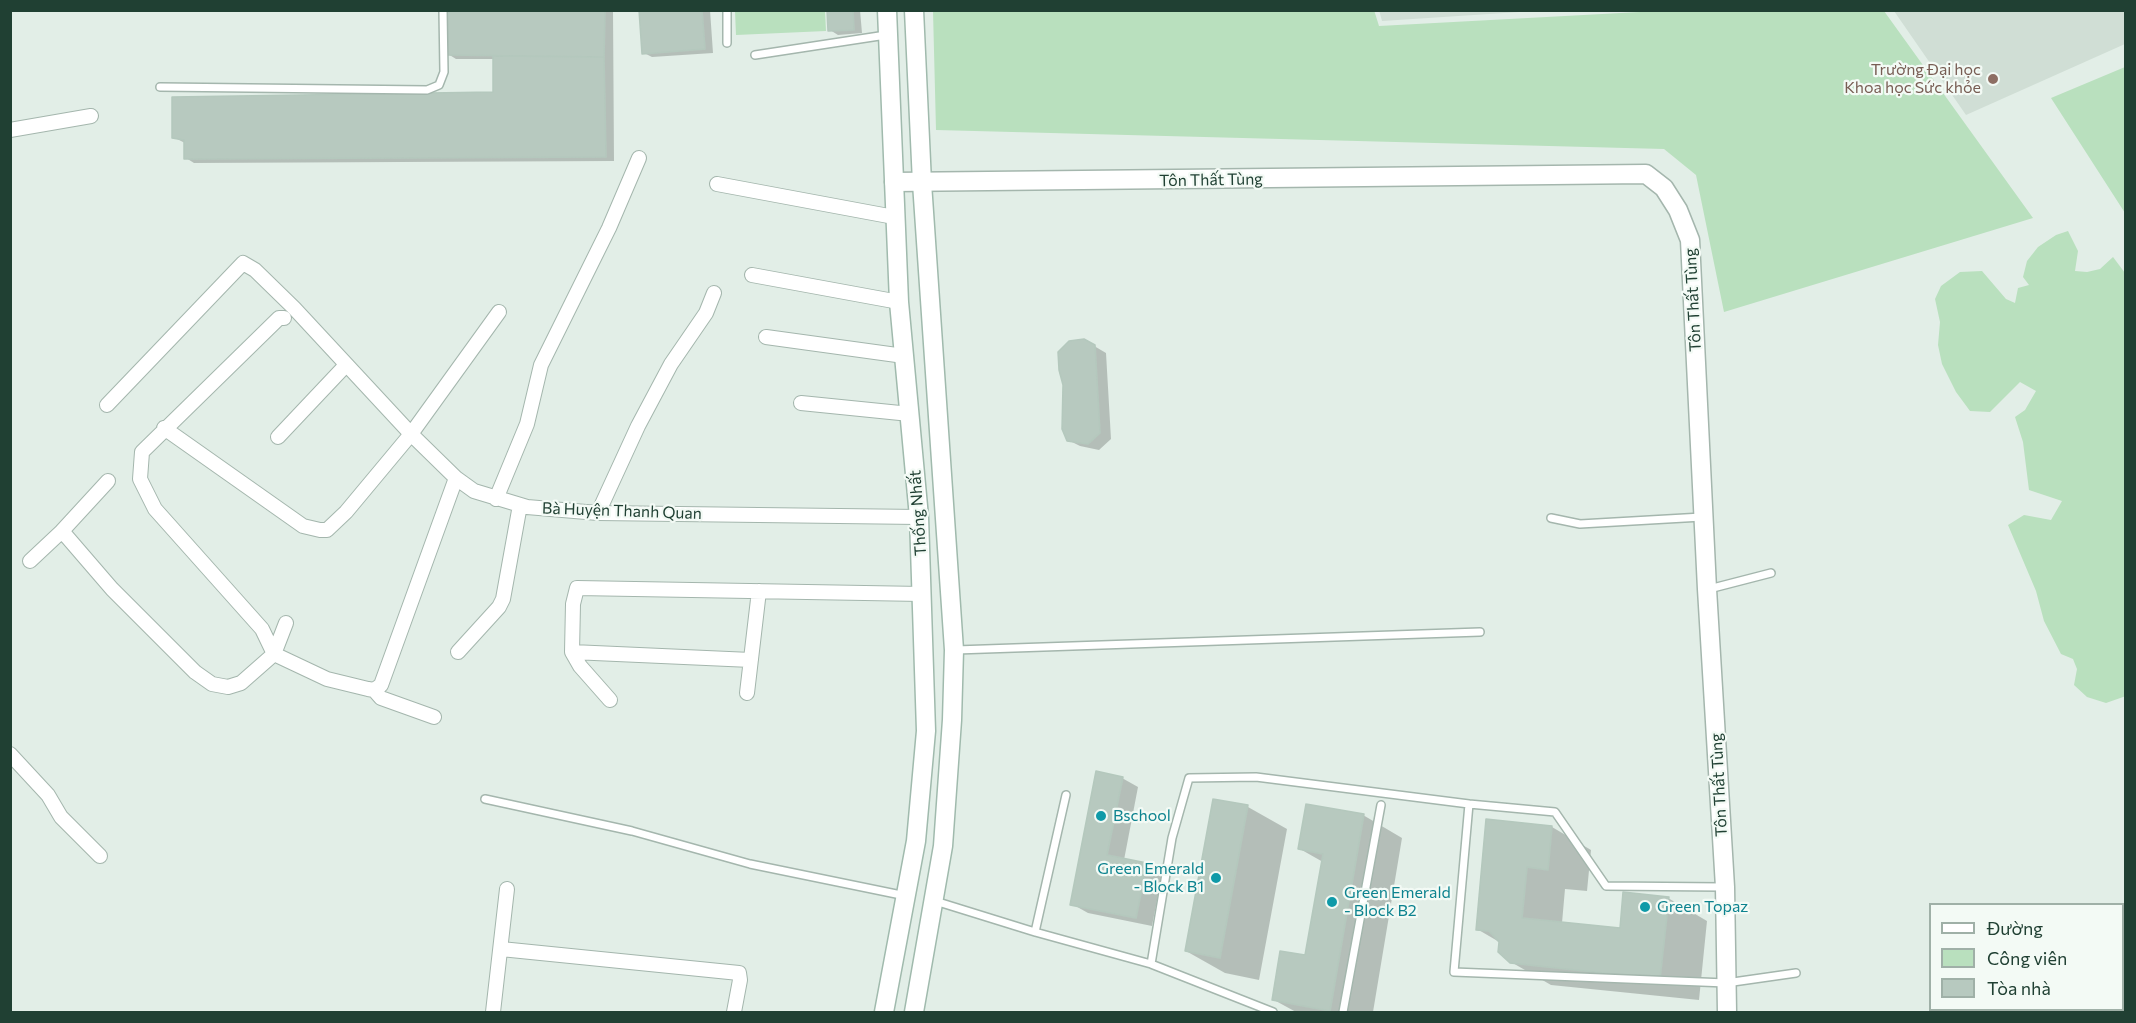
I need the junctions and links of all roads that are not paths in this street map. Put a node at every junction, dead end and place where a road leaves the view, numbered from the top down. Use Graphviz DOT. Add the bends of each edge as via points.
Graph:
graph roads {
  1 [pos="443,10"];
  2 [pos="727,10"];
  3 [pos="887,10"];
  4 [pos="914,10"];
  5 [pos="887,35"];
  6 [pos="727,43"];
  7 [pos="755,55"];
  8 [pos="160,87"];
  9 [pos="91,116"];
  10 [pos="10,130"];
  11 [pos="639,158"];
  12 [pos="894,183"];
  13 [pos="922,183"];
  14 [pos="717,184"];
  15 [pos="894,217"];
  16 [pos="752,275"];
  17 [pos="714,293"];
  18 [pos="899,302"];
  19 [pos="499,312"];
  20 [pos="289,313"];
  21 [pos="766,337"];
  22 [pos="904,356"];
  23 [pos="346,365"];
  24 [pos="801,403"];
  25 [pos="107,405"];
  26 [pos="910,414"];
  27 [pos="165,428"];
  28 [pos="411,434"];
  29 [pos="278,437"];
  30 [pos="456,478"];
  31 [pos="108,481"];
  32 [pos="496,499"];
  33 [pos="520,505"];
  34 [pos="598,513"];
  35 [pos="919,517"];
  36 [pos="1704,517"];
  37 [pos="1551,518"];
  38 [pos="62,531"];
  39 [pos="30,561"];
  40 [pos="1771,573"];
  41 [pos="1707,589"];
  42 [pos="759,591"];
  43 [pos="922,594"];
  44 [pos="286,623"];
  45 [pos="1480,632"];
  46 [pos="954,650"];
  47 [pos="458,652"];
  48 [pos="572,652"];
  49 [pos="274,654"];
  50 [pos="751,660"];
  51 [pos="374,690"];
  52 [pos="747,693"];
  53 [pos="610,700"];
  54 [pos="434,717"];
  55 [pos="10,754"];
  56 [pos="1066,795"];
  57 [pos="485,799"];
  58 [pos="1469,804"];
  59 [pos="1381,805"];
  60 [pos="100,856"];
  61 [pos="1725,887"];
  62 [pos="507,890"];
  63 [pos="906,896"];
  64 [pos="935,901"];
  65 [pos="1035,932"];
  66 [pos="501,949"];
  67 [pos="1151,964"];
  68 [pos="1796,973"];
  69 [pos="1726,983"];
  70 [pos="493,1012"];
  71 [pos="734,1012"];
  72 [pos="884,1012"];
  73 [pos="914,1012"];
  74 [pos="1273,1012"];
  75 [pos="1343,1012"];
  76 [pos="1728,1012"];
  1 -- 8 [label="lane" via="444,72 439,85 427,90"];
  2 -- 6 [label="lane"];
  3 -- 5 [label="main road, Thống Nhất"];
  4 -- 13 [label="main road, Thống Nhất"];
  5 -- 7 [label="lane"];
  5 -- 12 [label="main road, Thống Nhất"];
  9 -- 10 [label="street"];
  11 -- 32 [label="street" via="541,365 527,424"];
  12 -- 13 [label="main road, Tôn Thất Tùng"];
  12 -- 15 [label="main road, Thống Nhất"];
  13 -- 36 [label="main road, Tôn Thất Tùng" via="1646,174 1664,188 1690,240"];
  13 -- 46 [label="main road, Thống Nhất"];
  14 -- 15 [label="street"];
  15 -- 18 [label="main road, Thống Nhất"];
  16 -- 18 [label="street"];
  17 -- 34 [label="street" via="638,426"];
  18 -- 22 [label="main road, Thống Nhất"];
  19 -- 28 [label="street"];
  20 -- 23 [label="street, Bà Huyện Thanh Quan"];
  20 -- 25 [label="street, Bà Huyện Thanh Quan" via="255,270 243,263"];
  20 -- 27 [label="street" via="279,318"];
  21 -- 22 [label="street"];
  22 -- 26 [label="main road, Thống Nhất"];
  23 -- 28 [label="street, Bà Huyện Thanh Quan"];
  23 -- 29 [label="street"];
  24 -- 26 [label="street"];
  26 -- 35 [label="main road, Thống Nhất"];
  27 -- 28 [label="street" via="303,526 320,530 327,530 346,512"];
  27 -- 49 [label="street" via="142,452 140,478 155,509 262,629"];
  28 -- 30 [label="street, Bà Huyện Thanh Quan"];
  30 -- 32 [label="street, Bà Huyện Thanh Quan" via="474,492"];
  30 -- 51 [label="street" via="387,672"];
  31 -- 38 [label="street"];
  32 -- 33 [label="street, Bà Huyện Thanh Quan"];
  33 -- 34 [label="street, Bà Huyện Thanh Quan"];
  33 -- 47 [label="street" via="503,599"];
  34 -- 35 [label="street, Bà Huyện Thanh Quan"];
  35 -- 43 [label="main road, Thống Nhất"];
  36 -- 37 [label="lane" via="1580,524"];
  36 -- 41 [label="main road, Tôn Thất Tùng"];
  38 -- 39 [label="street"];
  38 -- 49 [label="street" via="129,605 195,672 212,684 228,687 241,683"];
  40 -- 41 [label="lane"];
  41 -- 61 [label="main road, Tôn Thất Tùng"];
  42 -- 43 [label="street"];
  42 -- 48 [label="street" via="577,588"];
  42 -- 50 [label="street"];
  43 -- 63 [label="main road, Thống Nhất" via="926,731 916,841"];
  44 -- 49 [label="street"];
  45 -- 46 [label="lane"];
  46 -- 64 [label="main road, Thống Nhất" via="944,834"];
  48 -- 50 [label="street"];
  48 -- 53 [label="street"];
  49 -- 51 [label="street" via="327,679"];
  50 -- 52 [label="street"];
  51 -- 54 [label="street" via="381,698"];
  55 -- 60 [label="street" via="48,795 61,817"];
  56 -- 65 [label="lane"];
  57 -- 63 [label="lane" via="632,831 750,864"];
  58 -- 61 [label="lane" via="1555,812 1606,886"];
  58 -- 67 [label="lane" via="1257,777 1189,778 1172,838"];
  58 -- 69 [label="lane" via="1454,972"];
  59 -- 75 [label="lane"];
  61 -- 69 [label="main road, Tôn Thất Tùng"];
  62 -- 66 [label="street"];
  63 -- 72 [label="main road, Thống Nhất"];
  64 -- 65 [label="lane"];
  64 -- 73 [label="main road, Thống Nhất"];
  65 -- 67 [label="lane"];
  66 -- 70 [label="street"];
  66 -- 71 [label="street" via="739,973"];
  67 -- 74 [label="lane"];
  68 -- 69 [label="lane"];
  69 -- 76 [label="main road, Tôn Thất Tùng"];
}
